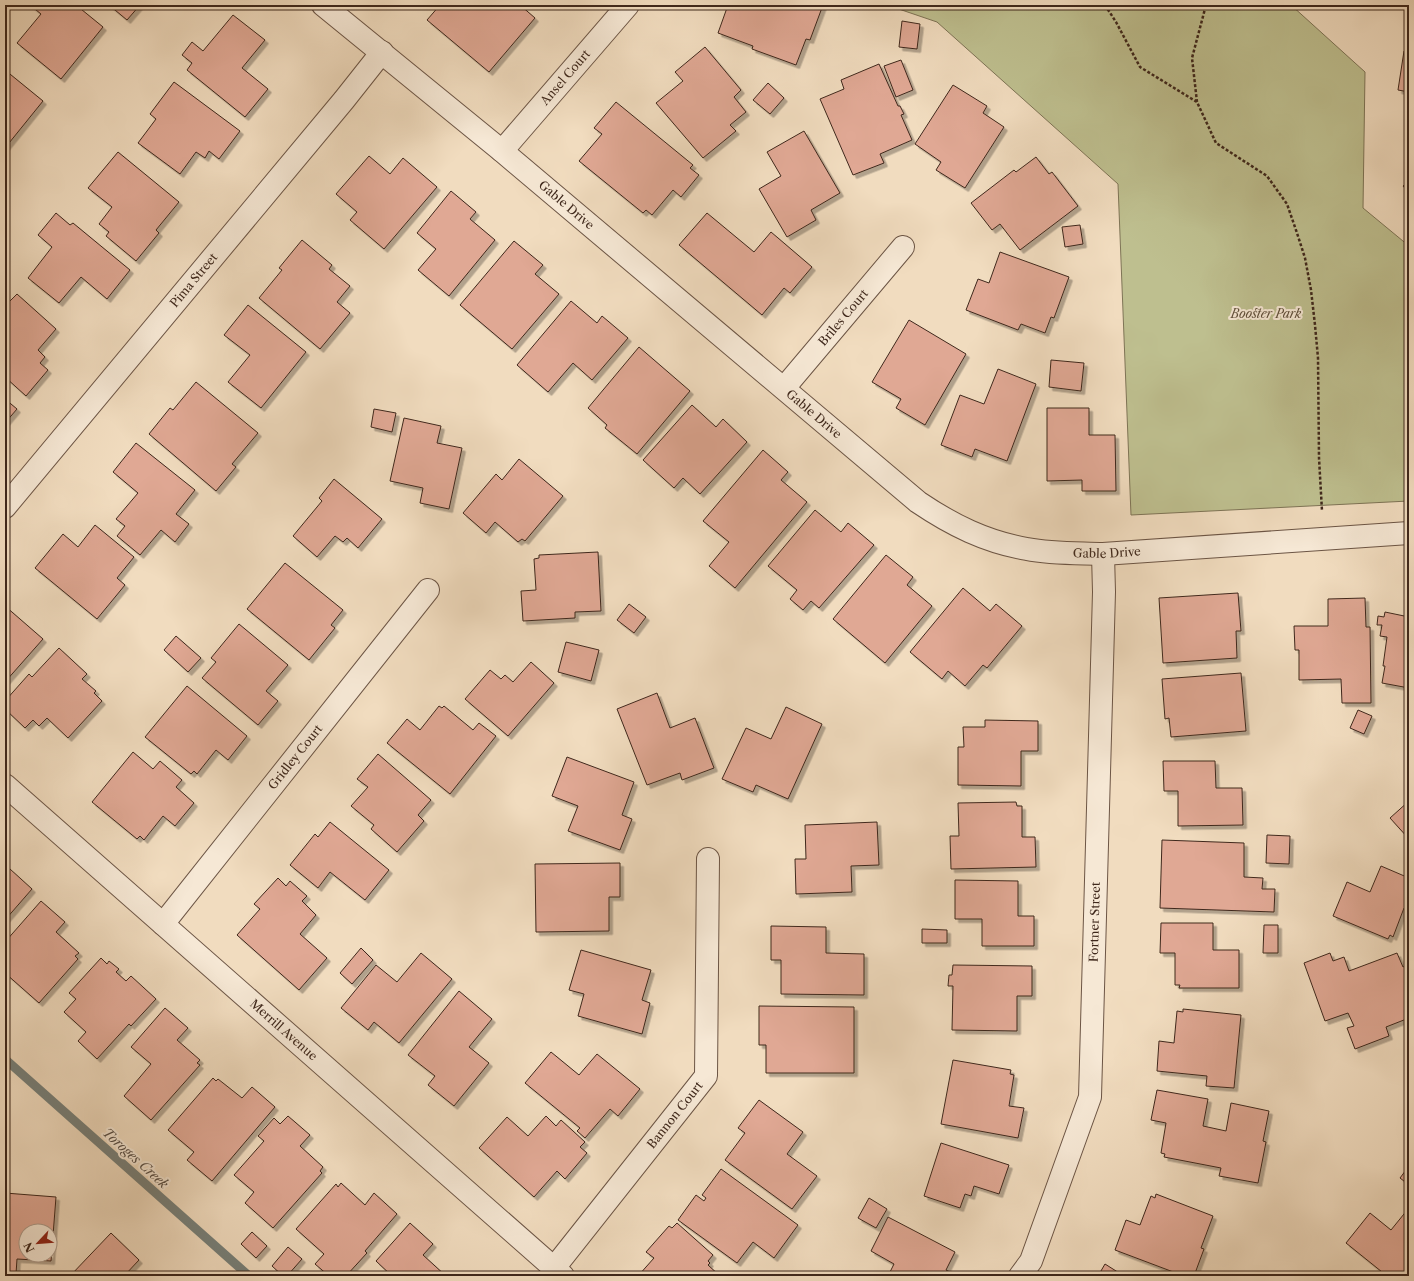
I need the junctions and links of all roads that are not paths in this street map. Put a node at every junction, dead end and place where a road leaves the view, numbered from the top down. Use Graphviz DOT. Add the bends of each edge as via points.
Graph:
graph roads {
  1 [pos="323,5"];
  2 [pos="628,5"];
  3 [pos="382,52"];
  4 [pos="502,151"];
  5 [pos="903,247"];
  6 [pos="784,388"];
  7 [pos="5,507"];
  8 [pos="1409,533"];
  9 [pos="1103,554"];
  10 [pos="428,590"];
  11 [pos="5,785"];
  12 [pos="708,859"];
  13 [pos="163,924"];
  14 [pos="558,1272"];
  15 [pos="1020,1276"];
  1 -- 3 [label="street, Gable Drive"];
  2 -- 4 [label="street, Ansel Court"];
  3 -- 4 [label="street, Gable Drive"];
  3 -- 7 [label="street, Pima Street"];
  4 -- 6 [label="street, Gable Drive"];
  5 -- 6 [label="street, Briles Court"];
  6 -- 9 [label="street, Gable Drive" via="918,502 949,523 966,531 1026,549 1056,553"];
  8 -- 9 [label="street, Gable Drive"];
  9 -- 15 [label="street, Fortner Street" via="1090,1097 1032,1261"];
  10 -- 13 [label="street, Gridley Court"];
  11 -- 13 [label="street, Merrill Avenue"];
  12 -- 14 [label="street, Bannon Court" via="706,1076"];
  13 -- 14 [label="street, Merrill Avenue"];
}
